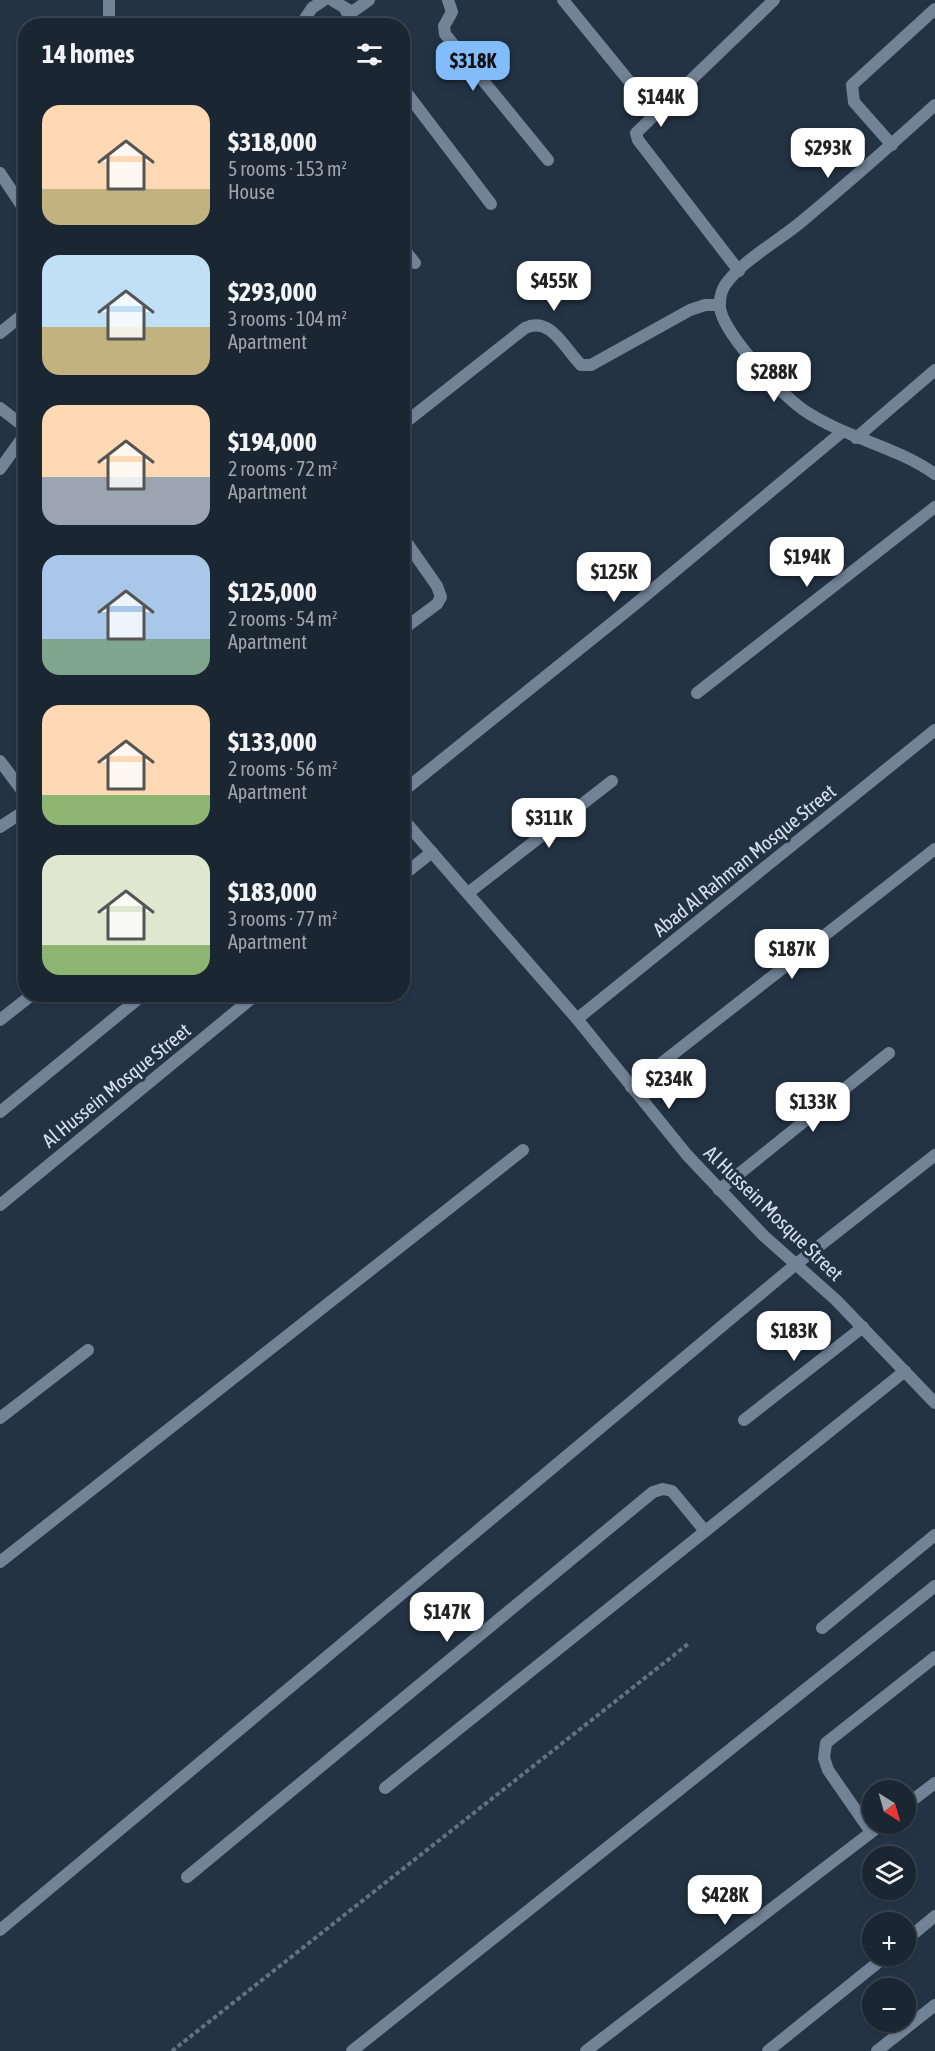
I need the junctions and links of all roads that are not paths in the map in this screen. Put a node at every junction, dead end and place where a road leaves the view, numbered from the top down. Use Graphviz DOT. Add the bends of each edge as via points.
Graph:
graph roads {
  1 [pos="110,0"];
  2 [pos="324,0"];
  3 [pos="332,0"];
  4 [pos="369,0"];
  5 [pos="448,0"];
  6 [pos="563,0"];
  7 [pos="774,0"];
  8 [pos="935,9"];
  9 [pos="346,10"];
  10 [pos="109,18"];
  11 [pos="305,18"];
  12 [pos="351,18"];
  13 [pos="410,98"];
  14 [pos="935,105"];
  15 [pos="655,113"];
  16 [pos="892,144"];
  17 [pos="548,160"];
  18 [pos="0,173"];
  19 [pos="18,200"];
  20 [pos="491,204"];
  21 [pos="410,257"];
  22 [pos="415,263"];
  23 [pos="739,271"];
  24 [pos="719,305"];
  25 [pos="18,318"];
  26 [pos="0,333"];
  27 [pos="935,370"];
  28 [pos="0,408"];
  29 [pos="410,419"];
  30 [pos="18,422"];
  31 [pos="842,432"];
  32 [pos="856,438"];
  33 [pos="18,445"];
  34 [pos="0,469"];
  35 [pos="935,474"];
  36 [pos="935,507"];
  37 [pos="410,547"];
  38 [pos="410,624"];
  39 [pos="697,693"];
  40 [pos="935,730"];
  41 [pos="0,761"];
  42 [pos="612,781"];
  43 [pos="18,785"];
  44 [pos="410,786"];
  45 [pos="18,815"];
  46 [pos="0,827"];
  47 [pos="410,827"];
  48 [pos="935,849"];
  49 [pos="432,852"];
  50 [pos="410,870"];
  51 [pos="468,893"];
  52 [pos="23,1002"];
  53 [pos="134,1002"];
  54 [pos="247,1002"];
  55 [pos="577,1019"];
  56 [pos="0,1020"];
  57 [pos="889,1053"];
  58 [pos="631,1087"];
  59 [pos="0,1112"];
  60 [pos="523,1150"];
  61 [pos="935,1155"];
  62 [pos="719,1190"];
  63 [pos="0,1205"];
  64 [pos="795,1265"];
  65 [pos="862,1327"];
  66 [pos="88,1350"];
  67 [pos="905,1371"];
  68 [pos="935,1403"];
  69 [pos="0,1418"];
  70 [pos="744,1420"];
  71 [pos="705,1531"];
  72 [pos="935,1535"];
  73 [pos="0,1562"];
  74 [pos="935,1586"];
  75 [pos="822,1628"];
  76 [pos="935,1657"];
  77 [pos="935,1783"];
  78 [pos="385,1788"];
  79 [pos="916,1797"];
  80 [pos="862,1819"];
  81 [pos="868,1834"];
  82 [pos="187,1877"];
  83 [pos="935,1916"];
  84 [pos="0,1930"];
  85 [pos="916,1932"];
  86 [pos="874,1966"];
  87 [pos="935,2005"];
  88 [pos="352,2051"];
  89 [pos="586,2051"];
  90 [pos="768,2051"];
  91 [pos="878,2051"];
  1 -- 10 [label="street"];
  2 -- 11 [label="street"];
  3 -- 9 [label="street"];
  4 -- 9 [label="street" via="352,12"];
  5 -- 17 [label="street" via="452,12 444,26 445,34"];
  6 -- 15 [label="street"];
  7 -- 15 [label="street"];
  8 -- 16 [label="street" via="852,85 854,102"];
  9 -- 12 [label="street"];
  13 -- 20 [label="street"];
  14 -- 16 [label="street"];
  15 -- 23 [label="street" via="636,133 638,140"];
  16 -- 23 [label="street"];
  18 -- 19 [label="street"];
  21 -- 22 [label="street"];
  23 -- 24 [label="street" via="723,287"];
  24 -- 29 [label="street" via="690,310 591,365 581,364 547,326 536,323"];
  24 -- 31 [label="street" via="724,320 754,364 803,410"];
  25 -- 26 [label="street"];
  27 -- 32 [label="street"];
  28 -- 30 [label="street"];
  31 -- 32 [label="street"];
  31 -- 44 [label="street"];
  32 -- 35 [label="street" via="914,459"];
  33 -- 34 [label="street"];
  36 -- 39 [label="street"];
  37 -- 38 [label="street" via="441,597"];
  40 -- 55 [label="street, Abad Al Rahman Mosque Street"];
  41 -- 43 [label="street"];
  42 -- 51 [label="street"];
  45 -- 46 [label="street"];
  47 -- 49 [label="street, Al Hussein Mosque Street"];
  48 -- 58 [label="street"];
  49 -- 50 [label="street"];
  49 -- 51 [label="street, Al Hussein Mosque Street"];
  51 -- 55 [label="street, Al Hussein Mosque Street"];
  52 -- 56 [label="street"];
  53 -- 59 [label="street"];
  54 -- 63 [label="street, Al Hussein Mosque Street"];
  55 -- 58 [label="street, Al Hussein Mosque Street"];
  57 -- 62 [label="street"];
  58 -- 62 [label="street, Al Hussein Mosque Street"];
  60 -- 73 [label="street"];
  61 -- 64 [label="street"];
  62 -- 64 [label="street, Al Hussein Mosque Street"];
  64 -- 65 [label="street, Al Hussein Mosque Street"];
  64 -- 84 [label="street"];
  65 -- 67 [label="street, Al Hussein Mosque Street"];
  65 -- 70 [label="street"];
  66 -- 69 [label="street"];
  67 -- 68 [label="street, Al Hussein Mosque Street"];
  67 -- 71 [label="street"];
  71 -- 78 [label="street"];
  71 -- 82 [label="street" via="672,1491 653,1492"];
  72 -- 75 [label="street"];
  74 -- 88 [label="street"];
  76 -- 80 [label="street" via="826,1743 824,1758 828,1770"];
  77 -- 79 [label="street"];
  81 -- 89 [label="street"];
  83 -- 85 [label="street"];
  86 -- 90 [label="street"];
  87 -- 91 [label="street"];
}
